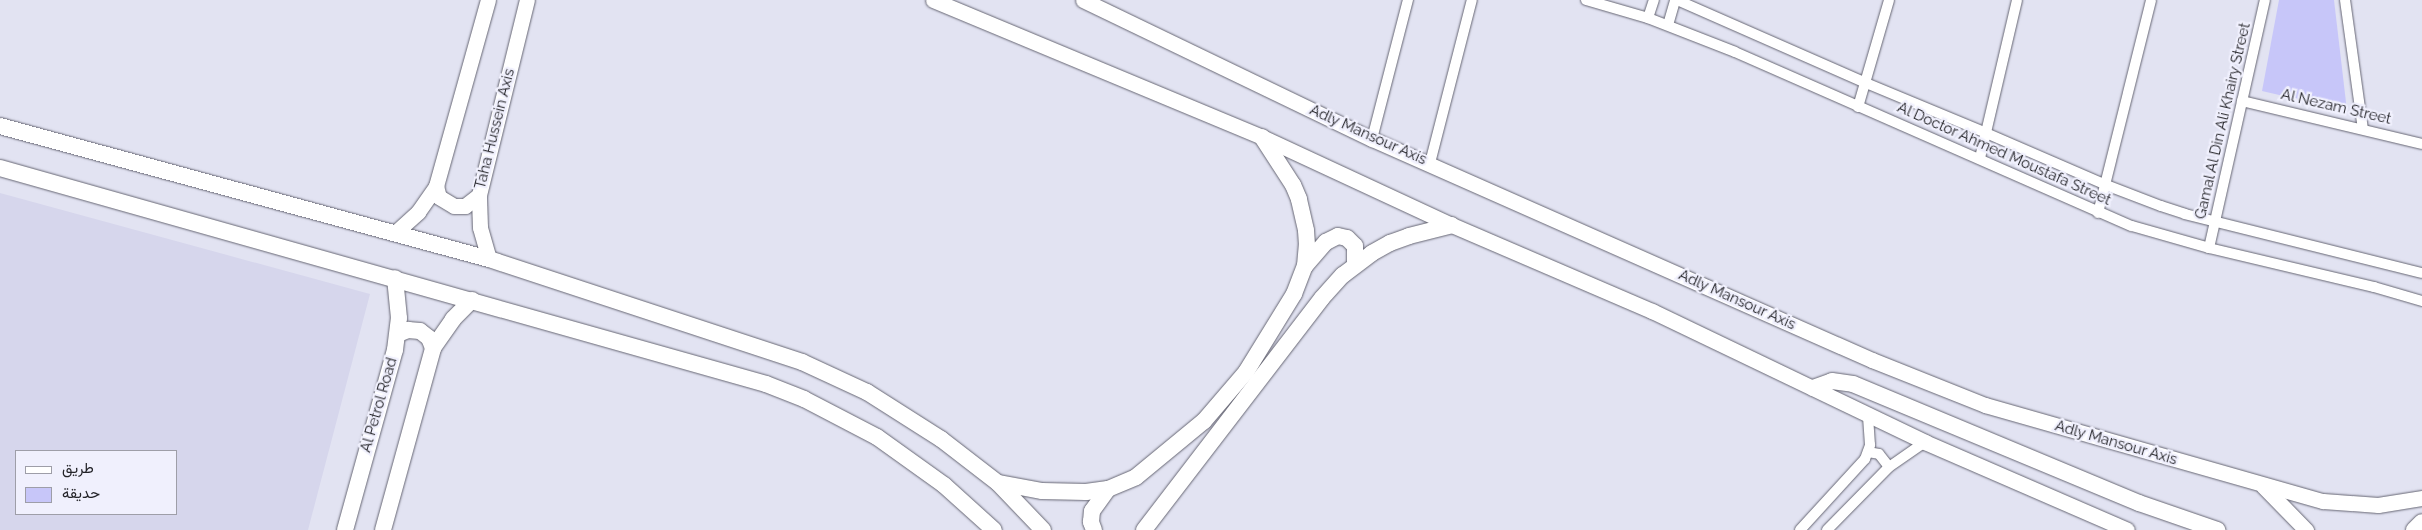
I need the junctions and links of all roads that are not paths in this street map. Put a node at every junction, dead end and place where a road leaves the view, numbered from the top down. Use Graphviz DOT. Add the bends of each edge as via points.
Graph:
graph roads {
  1 [pos="488,0"];
  2 [pos="527,0"];
  3 [pos="1082,0"];
  4 [pos="1408,0"];
  5 [pos="1472,0"];
  6 [pos="1586,0"];
  7 [pos="1654,0"];
  8 [pos="1676,0"];
  9 [pos="1889,0"];
  10 [pos="2017,0"];
  11 [pos="2151,0"];
  12 [pos="2265,0"];
  13 [pos="2345,0"];
  14 [pos="940,2"];
  15 [pos="1648,18"];
  16 [pos="1668,25"];
  17 [pos="1866,83"];
  18 [pos="2242,101"];
  19 [pos="1858,107"];
  20 [pos="0,126"];
  21 [pos="2363,129"];
  22 [pos="1986,132"];
  23 [pos="1262,137"];
  24 [pos="1372,139"];
  25 [pos="2422,144"];
  26 [pos="1980,158"];
  27 [pos="1430,163"];
  28 [pos="0,168"];
  29 [pos="2106,185"];
  30 [pos="436,186"];
  31 [pos="479,195"];
  32 [pos="2098,213"];
  33 [pos="2215,221"];
  34 [pos="1452,225"];
  35 [pos="396,232"];
  36 [pos="2209,248"];
  37 [pos="489,258"];
  38 [pos="1355,265"];
  39 [pos="1305,266"];
  40 [pos="2422,273"];
  41 [pos="395,278"];
  42 [pos="472,300"];
  43 [pos="2422,301"];
  44 [pos="398,334"];
  45 [pos="433,348"];
  46 [pos="1813,388"];
  47 [pos="1868,415"];
  48 [pos="1925,442"];
  49 [pos="1868,452"];
  50 [pos="1889,467"];
  51 [pos="998,483"];
  52 [pos="2260,483"];
  53 [pos="1108,489"];
  54 [pos="2422,498"];
  55 [pos="2422,522"];
  56 [pos="344,530"];
  57 [pos="383,530"];
  58 [pos="994,530"];
  59 [pos="1043,530"];
  60 [pos="1094,530"];
  61 [pos="1144,530"];
  62 [pos="1800,530"];
  63 [pos="1827,530"];
  64 [pos="2127,530"];
  65 [pos="2217,530"];
  66 [pos="2306,530"];
  67 [pos="2414,530"];
  1 -- 30 [label="main road"];
  2 -- 31 [label="main road, Taha Hussein Axis"];
  3 -- 24 [label="main road, Adly Mansour Axis"];
  4 -- 24 [label="street"];
  5 -- 27 [label="street"];
  6 -- 15 [label="street, Al Doctor Ahmed Moustafa Street"];
  7 -- 15 [label="street"];
  8 -- 16 [label="street"];
  8 -- 17 [label="street, Al Doctor Ahmed Moustafa Street"];
  9 -- 17 [label="street"];
  10 -- 22 [label="street"];
  11 -- 29 [label="street"];
  12 -- 18 [label="street, Gamal Al Din Ali Khairy Street"];
  13 -- 21 [label="street"];
  14 -- 23 [label="main road"];
  15 -- 16 [label="street, Al Doctor Ahmed Moustafa Street"];
  16 -- 19 [label="street, Al Doctor Ahmed Moustafa Street"];
  17 -- 19 [label="street"];
  17 -- 22 [label="street, Al Doctor Ahmed Moustafa Street"];
  18 -- 21 [label="street, Al Nezam Street"];
  18 -- 33 [label="street, Gamal Al Din Ali Khairy Street"];
  19 -- 26 [label="street, Al Doctor Ahmed Moustafa Street"];
  20 -- 35 [label="main road"];
  21 -- 25 [label="street, Al Nezam Street"];
  22 -- 26 [label="street"];
  22 -- 29 [label="street, Al Doctor Ahmed Moustafa Street"];
  23 -- 34 [label="main road"];
  23 -- 39 [label="main road" via="1299,199 1306,230"];
  24 -- 27 [label="main road, Adly Mansour Axis"];
  26 -- 32 [label="street, Al Doctor Ahmed Moustafa Street"];
  27 -- 52 [label="main road, Adly Mansour Axis" via="1944,389 2032,419"];
  28 -- 41 [label="main road"];
  29 -- 32 [label="street"];
  29 -- 33 [label="street, Al Doctor Ahmed Moustafa Street" via="2177,212"];
  30 -- 31 [label="main road" via="440,197 454,206 465,206"];
  30 -- 35 [label="main road" via="418,212"];
  31 -- 37 [label="main road, Taha Hussein Axis" via="480,227"];
  32 -- 36 [label="street, Al Doctor Ahmed Moustafa Street"];
  33 -- 36 [label="street, Gamal Al Din Ali Khairy Street"];
  33 -- 40 [label="street, Al Doctor Ahmed Moustafa Street"];
  34 -- 38 [label="main road" via="1390,243"];
  34 -- 46 [label="main road" via="1652,311"];
  35 -- 37 [label="main road"];
  36 -- 43 [label="street, Al Doctor Ahmed Moustafa Street"];
  37 -- 51 [label="main road" via="768,350 835,376 899,410"];
  38 -- 39 [label="main road" via="1355,246 1347,238 1338,236 1326,242"];
  38 -- 61 [label="main road" via="1322,298"];
  39 -- 53 [label="main road" via="1294,294 1265,344 1223,400 1160,459 1136,477"];
  41 -- 42 [label="main road"];
  41 -- 44 [label="main road, Al Petrol Road" via="399,305"];
  42 -- 45 [label="main road" via="448,324"];
  42 -- 58 [label="main road" via="726,372 804,399 877,437 912,460 944,484"];
  44 -- 45 [label="main road" via="408,330 420,331"];
  44 -- 56 [label="main road, Al Petrol Road"];
  45 -- 57 [label="main road"];
  46 -- 47 [label="main road"];
  46 -- 65 [label="main road" via="1832,381 1853,384 2139,503"];
  47 -- 48 [label="main road"];
  47 -- 49 [label="street"];
  48 -- 50 [label="street"];
  48 -- 64 [label="main road"];
  49 -- 50 [label="street" via="1879,454"];
  49 -- 62 [label="street" via="1861,466"];
  50 -- 63 [label="street"];
  51 -- 53 [label="main road" via="1042,492"];
  51 -- 59 [label="main road"];
  52 -- 54 [label="main road, Adly Mansour Axis" via="2341,504 2378,505"];
  52 -- 66 [label="main road"];
  53 -- 60 [label="main road" via="1092,511"];
  55 -- 67 [label="main road"];
}
